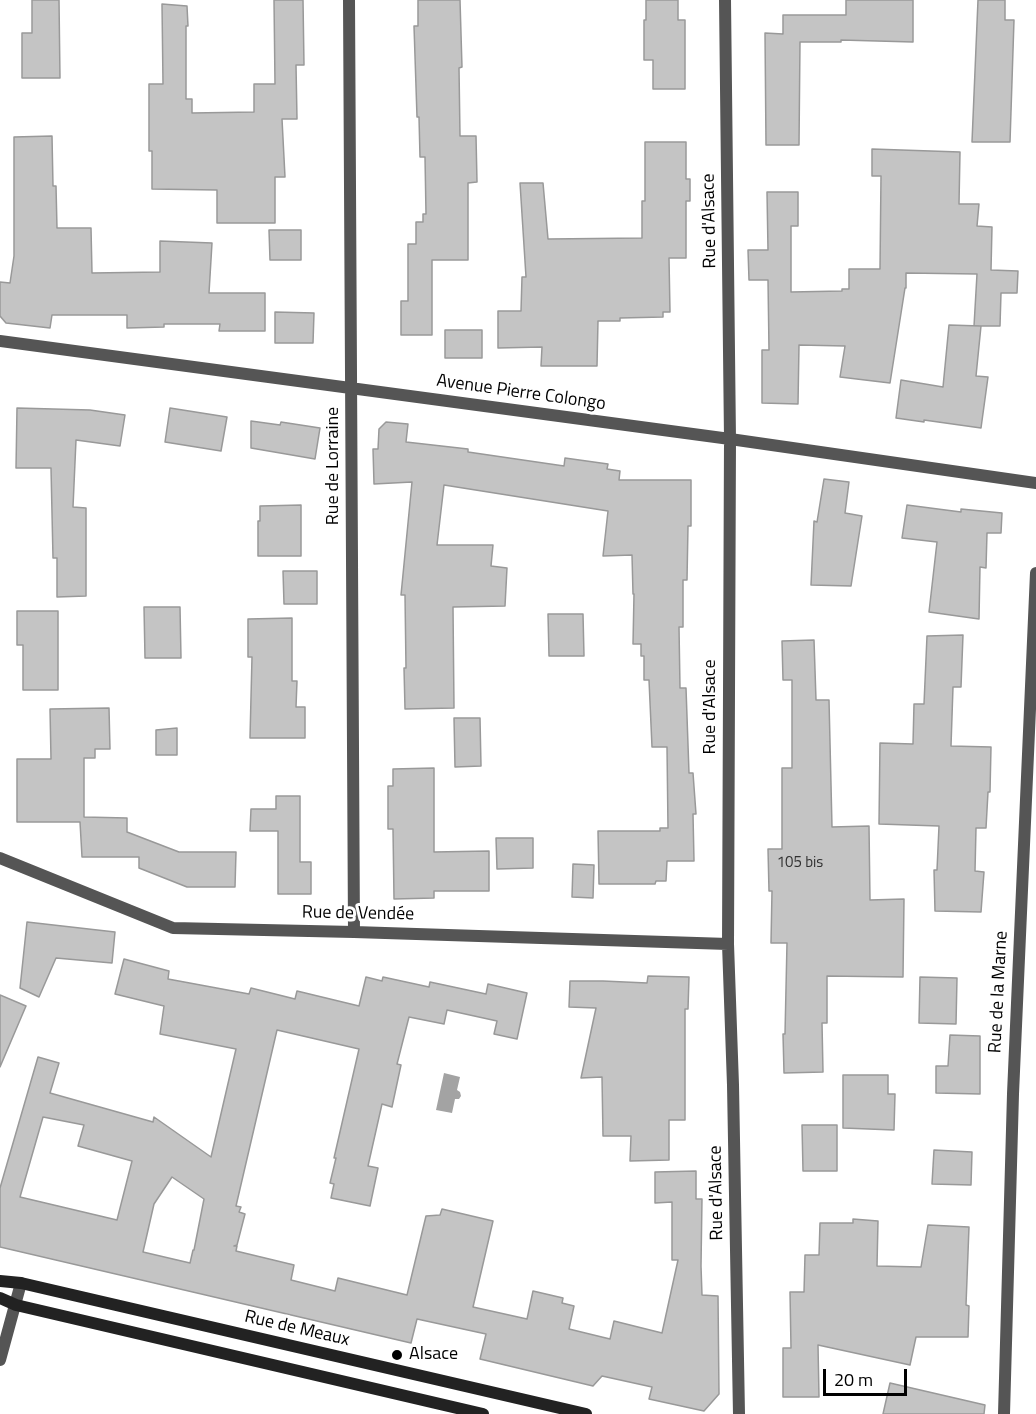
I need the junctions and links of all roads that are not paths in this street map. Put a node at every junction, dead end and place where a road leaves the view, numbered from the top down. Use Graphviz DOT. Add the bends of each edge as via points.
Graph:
graph roads {
  1 [pos="349,0"];
  2 [pos="725,0"];
  3 [pos="0,341"];
  4 [pos="352,389"];
  5 [pos="730,439"];
  6 [pos="1036,483"];
  7 [pos="1036,573"];
  8 [pos="0,858"];
  9 [pos="354,932"];
  10 [pos="728,944"];
  11 [pos="0,1281"];
  12 [pos="21,1283"];
  13 [pos="0,1298"];
  14 [pos="16,1305"];
  15 [pos="0,1359"];
  16 [pos="536,1403"];
  17 [pos="483,1414"];
  18 [pos="549,1414"];
  19 [pos="586,1414"];
  20 [pos="739,1414"];
  21 [pos="1004,1414"];
  1 -- 4 [label="street, Rue de Lorraine"];
  2 -- 5 [label="street, Rue d'Alsace"];
  3 -- 4 [label="street, Avenue Pierre Colongo"];
  4 -- 5 [label="street, Avenue Pierre Colongo"];
  4 -- 9 [label="street, Rue de Lorraine"];
  5 -- 6 [label="street, Avenue Pierre Colongo"];
  5 -- 10 [label="street, Rue d'Alsace"];
  7 -- 21 [label="street, Rue de la Marne" via="1012,1094"];
  8 -- 9 [label="street, Rue de Vendée" via="173,928"];
  9 -- 10 [label="street, Rue de Vendée"];
  10 -- 20 [label="street, Rue d'Alsace"];
  11 -- 12 [label="main road, Rue de Meaux"];
  12 -- 14 [label="street"];
  12 -- 16 [label="main road, Rue de Meaux"];
  13 -- 14 [label="main road"];
  14 -- 15 [label="street"];
  14 -- 17 [label="main road"];
  16 -- 18 [label="main road"];
  16 -- 19 [label="main road, Rue de Meaux"];
}
